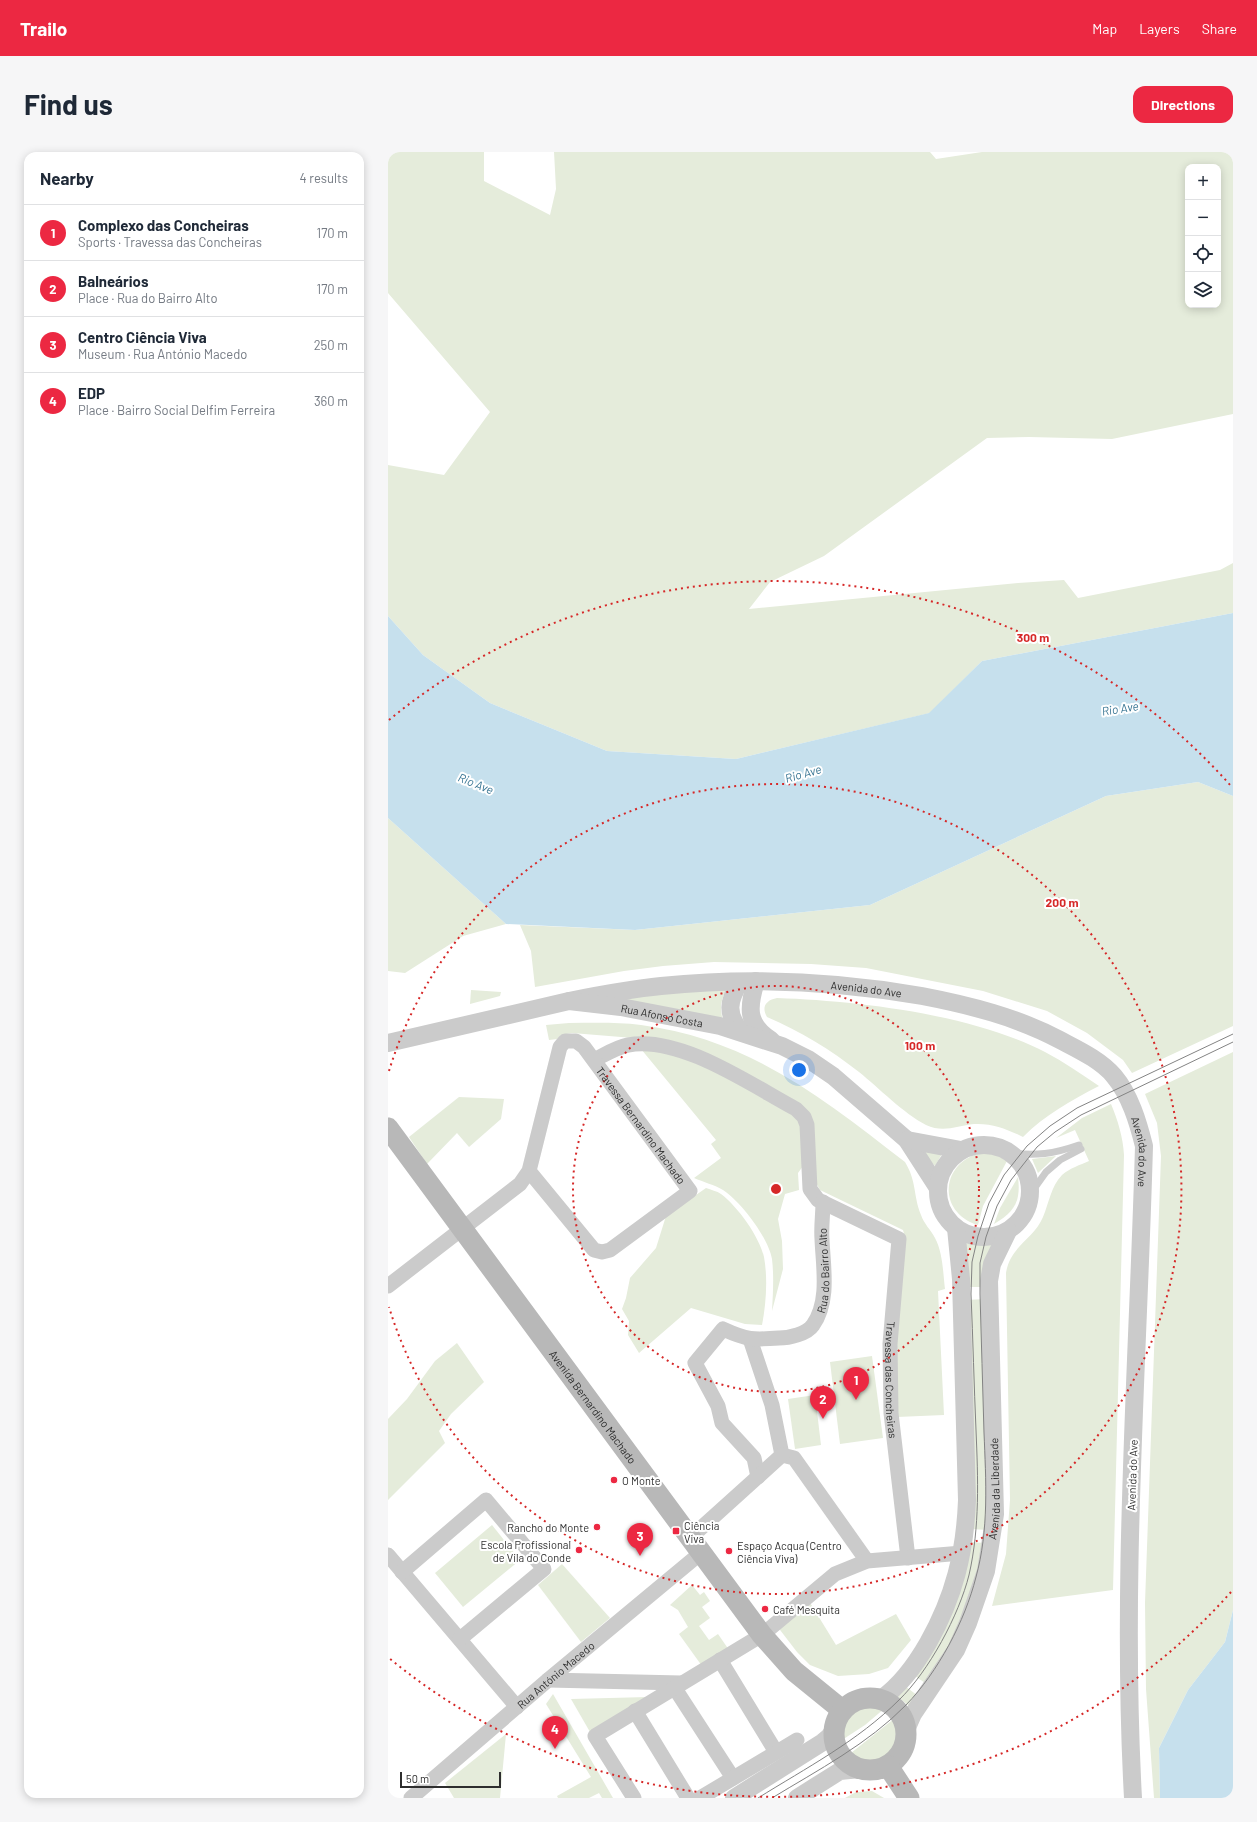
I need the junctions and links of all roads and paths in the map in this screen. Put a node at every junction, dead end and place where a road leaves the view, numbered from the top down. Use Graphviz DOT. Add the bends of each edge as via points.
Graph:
graph roads {
  1 [pos="748,982"];
  2 [pos="569,1001"];
  3 [pos="741,1032"];
  4 [pos="388,1043"];
  5 [pos="782,1046"];
  6 [pos="594,1060"];
  7 [pos="388,1128"];
  8 [pos="907,1140"];
  9 [pos="961,1150"];
  10 [pos="1010,1153"];
  11 [pos="529,1171"];
  12 [pos="938,1188"];
  13 [pos="1031,1193"];
  14 [pos="823,1202"];
  15 [pos="462,1228"];
  16 [pos="956,1228"];
  17 [pos="1008,1231"];
  18 [pos="388,1286"];
  19 [pos="750,1339"];
  20 [pos="782,1454"];
  21 [pos="758,1476"];
  22 [pos="696,1545"];
  23 [pos="962,1553"];
  24 [pos="388,1555"];
  25 [pos="908,1558"];
  26 [pos="868,1561"];
  27 [pos="402,1572"];
  28 [pos="762,1635"];
  29 [pos="460,1640"];
  30 [pos="720,1660"];
  31 [pos="548,1680"];
  32 [pos="678,1685"];
  33 [pos="881,1698"];
  34 [pos="517,1706"];
  35 [pos="842,1710"];
  36 [pos="635,1712"];
  37 [pos="834,1730"];
  38 [pos="906,1730"];
  39 [pos="797,1740"];
  40 [pos="776,1752"];
  41 [pos="888,1766"];
  42 [pos="860,1769"];
  43 [pos="733,1778"];
  44 [pos="411,1798"];
  45 [pos="634,1798"];
  46 [pos="688,1798"];
  47 [pos="700,1798"];
  48 [pos="734,1798"];
  49 [pos="797,1798"];
  50 [pos="909,1798"];
  51 [pos="1133,1798"];
  1 -- 2 [label="street, Avenida do Ave" via="660,986"];
  1 -- 3 [label="street" via="734,991 731,1002 730,1014"];
  1 -- 5 [label="street" via="753,1023 764,1035"];
  1 -- 51 [label="street, Avenida do Ave" via="795,981 884,990 955,1002 1011,1018 1088,1055 1113,1075 1130,1104 1144,1146 1129,1593 1129,1711"];
  2 -- 3 [label="street, Rua Afonso Costa" via="661,1013"];
  2 -- 4 [label="street, Rua Afonso Costa"];
  3 -- 5 [label="street, Rua Afonso Costa"];
  5 -- 8 [label="street, Rua Afonso Costa" via="833,1076"];
  6 -- 11 [label="street, Travessa Bernardino Machado" via="576,1041 565,1041 560,1047"];
  6 -- 11 [label="street, Travessa Bernardino Machado" via="690,1191 610,1250 602,1252 594,1250"];
  6 -- 14 [label="street" via="627,1045 649,1044 678,1050 703,1058 796,1109 804,1117 807,1125 810,1189 818,1200"];
  7 -- 15 [label="main road, Avenida Bernardino Machado"];
  8 -- 9 [label="street"];
  8 -- 12 [label="street, Rua Afonso Costa"];
  9 -- 10 [label="street" via="975,1145 990,1144"];
  9 -- 12 [label="street" via="949,1160 941,1173"];
  10 -- 13 [label="street" via="1023,1164 1029,1178"];
  10 -- 13 [label="lane" via="1040,1155 1080,1147 1046,1172"];
  11 -- 15 [label="street, Travessa Bernardino Machado" via="520,1184"];
  12 -- 16 [label="street" via="940,1203 946,1217"];
  13 -- 17 [label="street" via="1027,1208 1019,1221"];
  14 -- 19 [label="street, Rua do Bairro Alto" via="824,1280 821,1306 812,1326 792,1338"];
  14 -- 25 [label="street, Travessa das Concheiras" via="900,1239 890,1344 890,1413"];
  15 -- 18 [label="street, Travessa Bernardino Machado"];
  15 -- 22 [label="main road, Avenida Bernardino Machado"];
  16 -- 17 [label="street" via="978,1236 998,1235"];
  16 -- 23 [label="street" via="961,1279 967,1500"];
  17 -- 38 [label="street, Avenida da Liberdade" via="992,1264 989,1281 995,1514 986,1570 956,1650 913,1714"];
  19 -- 20 [label="street" via="772,1405"];
  19 -- 21 [label="street, Rua do Bairro Alto" via="723,1329 694,1363 718,1406 722,1423 754,1458"];
  20 -- 21 [label="street"];
  20 -- 26 [label="street" via="794,1458"];
  21 -- 22 [label="street"];
  22 -- 28 [label="main road, Avenida Bernardino Machado"];
  22 -- 31 [label="street, Rua António Macedo"];
  23 -- 25 [label="street"];
  23 -- 33 [label="street" via="954,1587 933,1634 909,1672 896,1687"];
  24 -- 27 [label="street"];
  25 -- 26 [label="street"];
  26 -- 28 [label="street" via="835,1574"];
  27 -- 29 [label="street"];
  27 -- 29 [label="street" via="486,1500 544,1569"];
  28 -- 30 [label="street"];
  28 -- 35 [label="main road, Avenida Bernardino Machado" via="794,1671"];
  29 -- 34 [label="street"];
  30 -- 32 [label="street"];
  30 -- 40 [label="street"];
  31 -- 32 [label="street"];
  31 -- 34 [label="street, Rua António Macedo"];
  32 -- 36 [label="street"];
  32 -- 43 [label="street"];
  33 -- 35 [label="main road" via="860,1698"];
  33 -- 38 [label="main road" via="899,1711"];
  34 -- 44 [label="street, Rua António Macedo"];
  35 -- 37 [label="main road"];
  36 -- 45 [label="street" via="594,1736"];
  36 -- 46 [label="street"];
  37 -- 42 [label="main road" via="834,1740 841,1756 849,1764"];
  37 -- 48 [label="street" via="823,1742"];
  38 -- 41 [label="main road" via="906,1741 902,1751"];
  39 -- 40 [label="street"];
  40 -- 43 [label="street"];
  41 -- 42 [label="main road"];
  41 -- 50 [label="main road"];
  42 -- 49 [label="street" via="840,1772"];
  43 -- 47 [label="street"];
}
